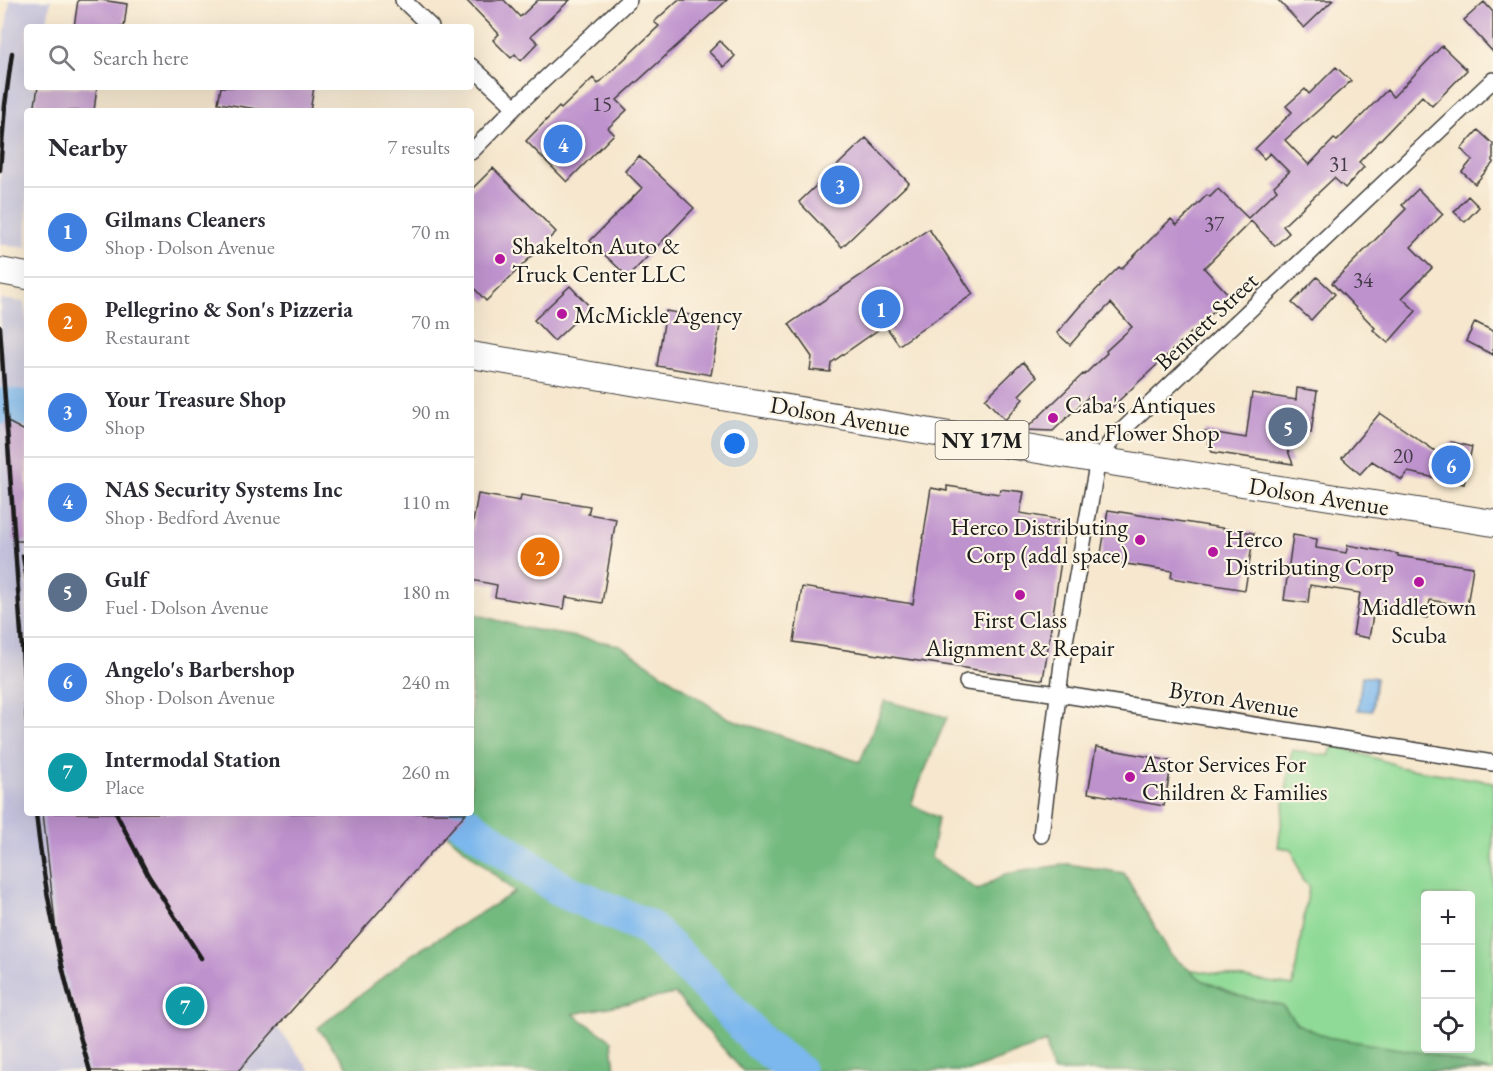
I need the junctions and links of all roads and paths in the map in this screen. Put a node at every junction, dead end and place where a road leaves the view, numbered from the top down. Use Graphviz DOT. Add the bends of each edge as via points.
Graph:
graph roads {
  1 [pos="403,0"];
  2 [pos="628,0"];
  3 [pos="427,24"];
  4 [pos="474,69"];
  5 [pos="1491,85"];
  6 [pos="515,107"];
  7 [pos="474,149"];
  8 [pos="0,271"];
  9 [pos="24,275"];
  10 [pos="474,356"];
  11 [pos="1098,460"];
  12 [pos="1493,524"];
  13 [pos="967,682"];
  14 [pos="1059,694"];
  15 [pos="1493,763"];
  16 [pos="1041,835"];
  1 -- 3 [label="street"];
  2 -- 6 [label="street"];
  4 -- 6 [label="street"];
  5 -- 11 [label="street, Bennett Street" via="1112,440"];
  6 -- 7 [label="street"];
  8 -- 9 [label="main road"];
  10 -- 11 [label="main road, Dolson Avenue / NY 17M"];
  11 -- 12 [label="main road, Dolson Avenue / NY 17M"];
  11 -- 14 [label="street, Bennett Street"];
  13 -- 14 [label="street, Byron Avenue"];
  14 -- 15 [label="street, Byron Avenue"];
  14 -- 16 [label="street, Bennett Street"];
}
